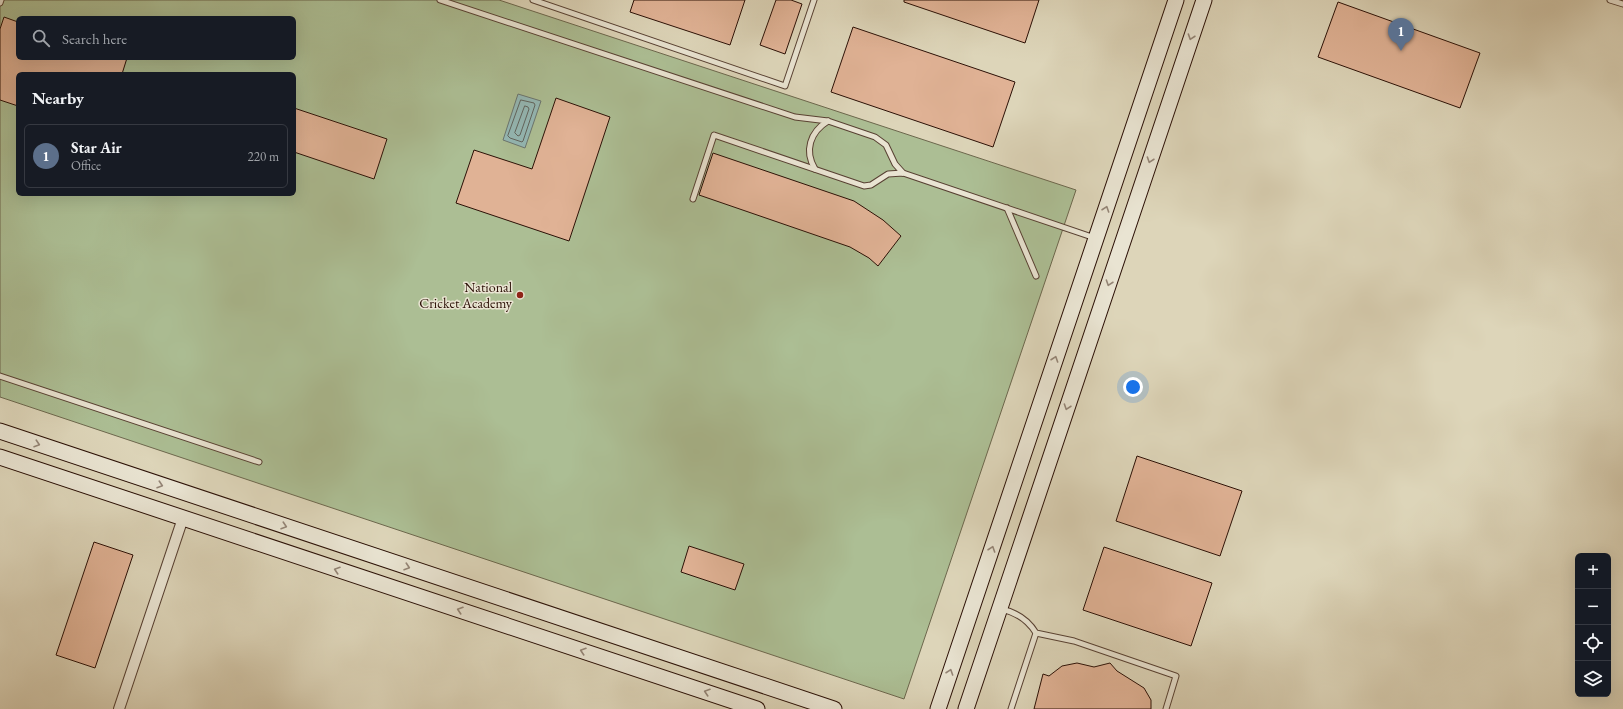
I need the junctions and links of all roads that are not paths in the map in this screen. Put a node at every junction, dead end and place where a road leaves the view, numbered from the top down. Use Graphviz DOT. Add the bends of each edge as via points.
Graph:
graph roads {
  1 [pos="1,0"];
  2 [pos="440,0"];
  3 [pos="532,0"];
  4 [pos="814,0"];
  5 [pos="1176,0"];
  6 [pos="1204,0"];
  7 [pos="1610,0"];
  8 [pos="0,3"];
  9 [pos="1623,4"];
  10 [pos="828,121"];
  11 [pos="815,169"];
  12 [pos="903,173"];
  13 [pos="693,199"];
  14 [pos="1007,208"];
  15 [pos="1096,238"];
  16 [pos="1036,276"];
  17 [pos="0,376"];
  18 [pos="0,431"];
  19 [pos="0,457"];
  20 [pos="259,462"];
  21 [pos="183,518"];
  22 [pos="999,609"];
  23 [pos="1036,633"];
  24 [pos="119,709"];
  25 [pos="757,709"];
  26 [pos="834,709"];
  27 [pos="938,709"];
  28 [pos="966,709"];
  29 [pos="1011,709"];
  30 [pos="1166,709"];
  1 -- 8 [label="lane"];
  2 -- 10 [label="lane" via="795,117"];
  3 -- 4 [label="lane" via="785,86"];
  15 -- 5 [label="main road, one-way"];
  6 -- 22 [label="main road, one-way"];
  7 -- 9 [label="lane"];
  10 -- 11 [label="lane" via="816,131 810,145 810,158"];
  10 -- 12 [label="lane" via="881,140"];
  11 -- 12 [label="lane" via="864,186 871,185 888,174"];
  11 -- 13 [label="lane" via="714,135"];
  12 -- 14 [label="lane"];
  14 -- 15 [label="lane"];
  14 -- 16 [label="lane"];
  27 -- 15 [label="main road, one-way"];
  17 -- 20 [label="lane"];
  18 -- 26 [label="main road, one-way"];
  19 -- 21 [label="main road"];
  21 -- 24 [label="street"];
  25 -- 21 [label="main road, one-way"];
  22 -- 23 [label="lane" via="1012,611"];
  22 -- 28 [label="main road"];
  23 -- 29 [label="lane"];
  23 -- 30 [label="lane" via="1074,641 1176,676"];
}
